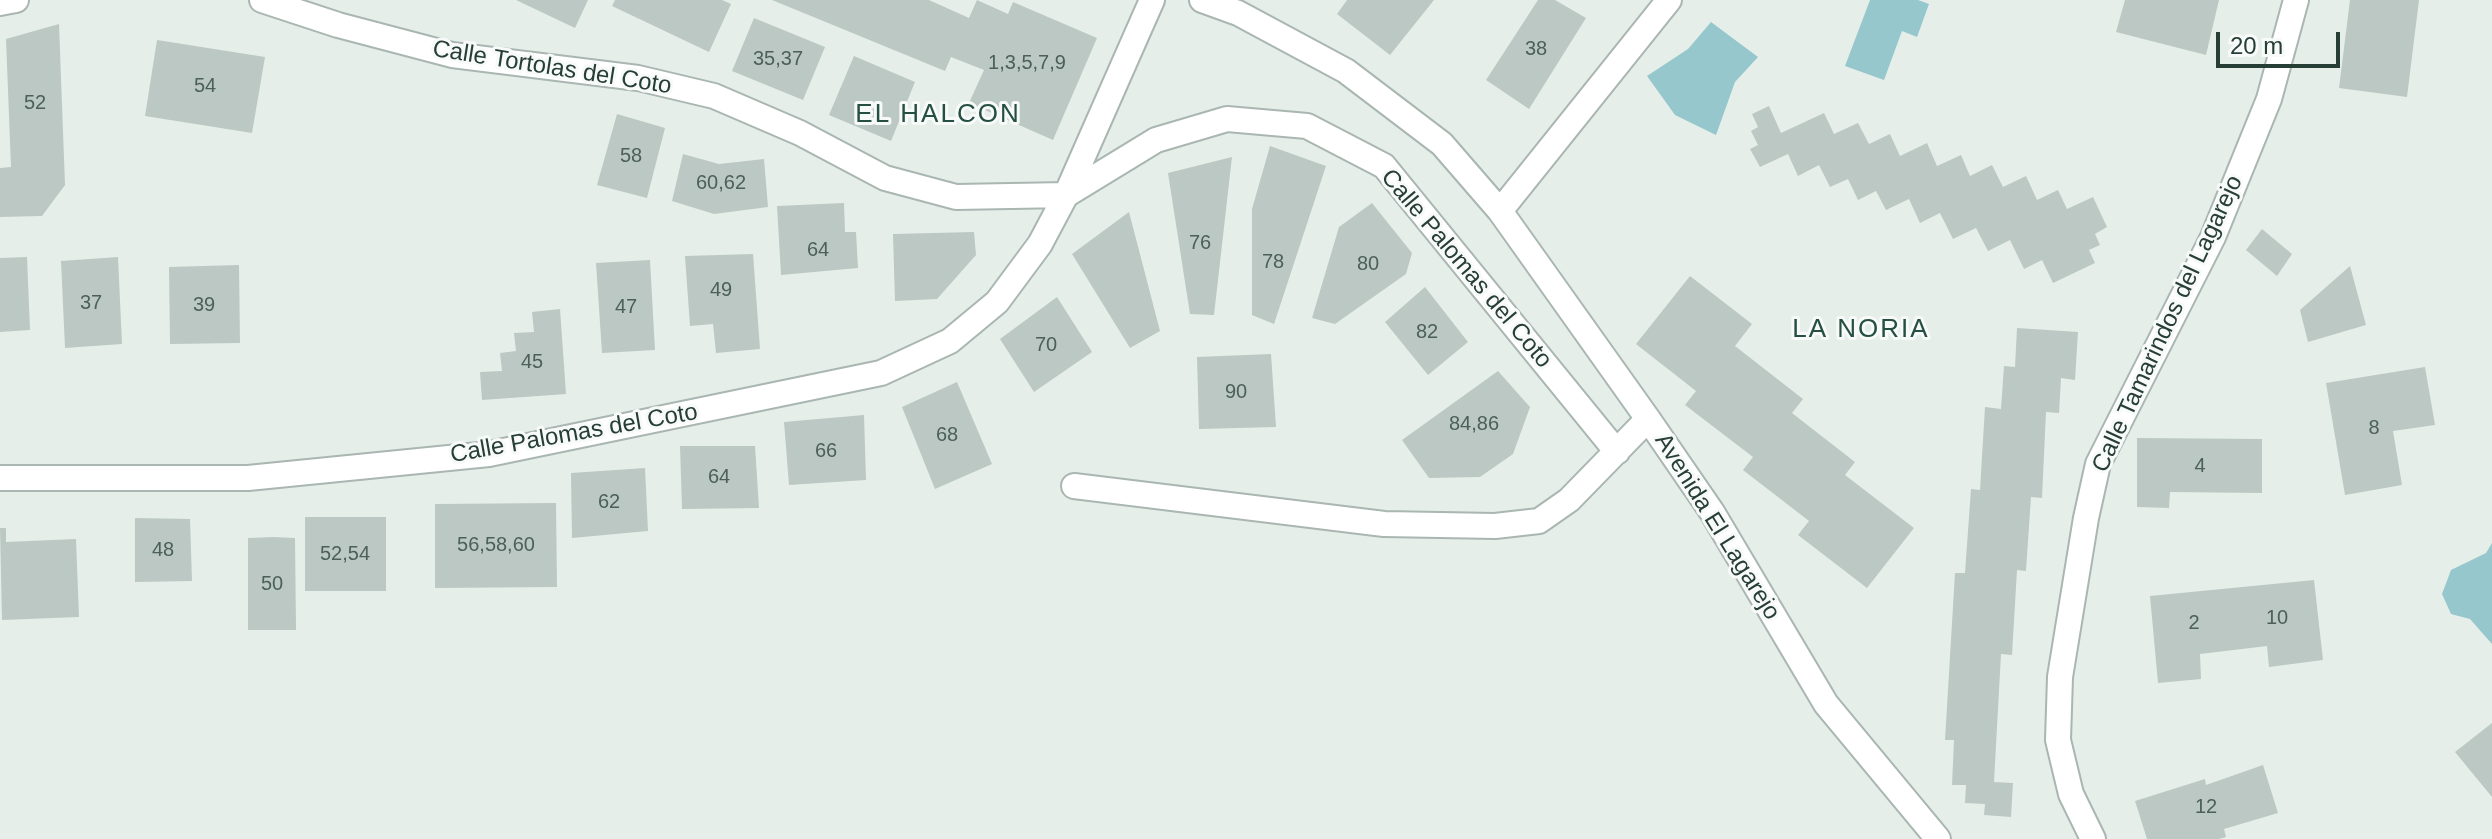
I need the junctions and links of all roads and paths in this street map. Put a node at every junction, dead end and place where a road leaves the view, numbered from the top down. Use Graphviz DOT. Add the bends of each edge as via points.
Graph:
graph roads {
  1 [pos="16,0"];
  2 [pos="262,0"];
  3 [pos="1152,0"];
  4 [pos="1202,0"];
  5 [pos="1669,0"];
  6 [pos="2296,0"];
  7 [pos="0,3"];
  8 [pos="1066,195"];
  9 [pos="1500,211"];
  10 [pos="1648,419"];
  11 [pos="1617,452"];
  12 [pos="0,478"];
  13 [pos="1074,486"];
  14 [pos="1938,839"];
  15 [pos="2093,839"];
  1 -- 7 [label="street"];
  2 -- 8 [label="street, Calle Tortolas del Coto" via="452,55 638,78 714,96 885,178 956,197"];
  3 -- 8 [label="street, Calle Palomas del Coto"];
  4 -- 9 [label="street, Avenida El Lagarejo" via="1238,13 1346,71 1442,144"];
  5 -- 9 [label="street"];
  6 -- 15 [label="street, Calle Tamarindos del Lagarejo" via="2269,99 2213,237 2098,464 2060,677 2058,740 2071,794"];
  8 -- 11 [label="street, Calle Palomas del Coto" via="1156,140 1227,119 1307,126 1384,166"];
  8 -- 12 [label="street, Calle Palomas del Coto" via="1040,244 997,302 950,341 881,373 489,454 248,478"];
  9 -- 10 [label="street, Avenida El Lagarejo"];
  10 -- 11 [label="street"];
  10 -- 14 [label="street, Avenida El Lagarejo" via="1712,512 1826,704"];
  11 -- 13 [label="street" via="1569,500 1539,521 1495,526 1384,524"];
}
